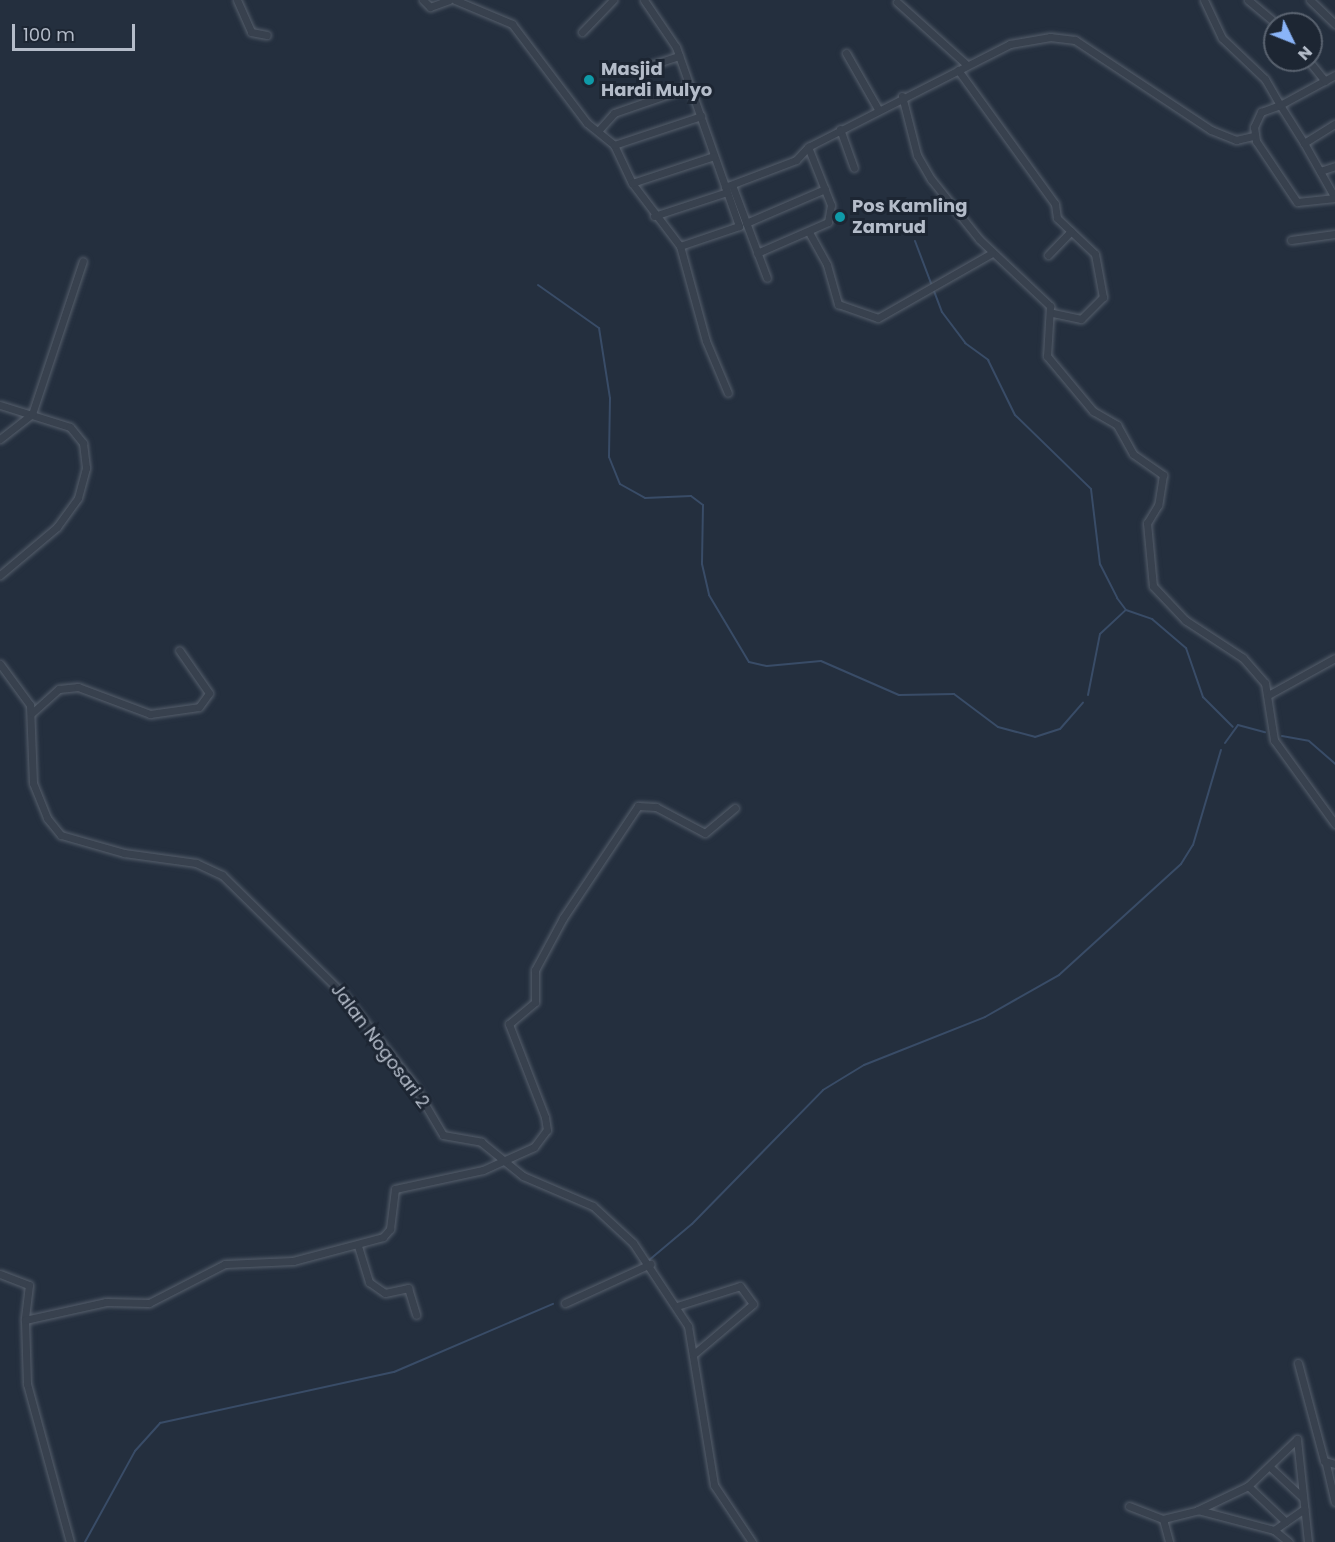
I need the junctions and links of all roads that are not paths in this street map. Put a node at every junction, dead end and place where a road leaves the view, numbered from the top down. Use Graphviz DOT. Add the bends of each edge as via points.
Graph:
graph roads {
  1 [pos="237,0"];
  2 [pos="423,0"];
  3 [pos="449,0"];
  4 [pos="455,0"];
  5 [pos="613,0"];
  6 [pos="644,0"];
  7 [pos="1204,0"];
  8 [pos="1248,0"];
  9 [pos="1310,0"];
  10 [pos="897,2"];
  11 [pos="1263,12"];
  12 [pos="1335,24"];
  13 [pos="582,32"];
  14 [pos="267,35"];
  15 [pos="846,53"];
  16 [pos="679,56"];
  17 [pos="967,65"];
  18 [pos="645,67"];
  19 [pos="958,70"];
  20 [pos="1318,72"];
  21 [pos="1335,75"];
  22 [pos="1325,81"];
  23 [pos="689,87"];
  24 [pos="902,96"];
  25 [pos="1280,105"];
  26 [pos="878,109"];
  27 [pos="700,116"];
  28 [pos="1335,124"];
  29 [pos="840,129"];
  30 [pos="598,131"];
  31 [pos="1255,139"];
  32 [pos="1304,143"];
  33 [pos="614,144"];
  34 [pos="808,147"];
  35 [pos="714,156"];
  36 [pos="1335,166"];
  37 [pos="854,168"];
  38 [pos="1320,171"];
  39 [pos="632,183"];
  40 [pos="726,186"];
  41 [pos="825,189"];
  42 [pos="1335,198"];
  43 [pos="654,216"];
  44 [pos="742,224"];
  45 [pos="1071,231"];
  46 [pos="810,234"];
  47 [pos="1335,234"];
  48 [pos="1291,240"];
  49 [pos="680,246"];
  50 [pos="757,253"];
  51 [pos="992,253"];
  52 [pos="1048,255"];
  53 [pos="83,261"];
  54 [pos="767,278"];
  55 [pos="1052,313"];
  56 [pos="728,393"];
  57 [pos="0,405"];
  58 [pos="32,414"];
  59 [pos="0,439"];
  60 [pos="0,575"];
  61 [pos="179,650"];
  62 [pos="1335,658"];
  63 [pos="0,664"];
  64 [pos="1270,694"];
  65 [pos="32,713"];
  66 [pos="735,808"];
  67 [pos="1335,824"];
  68 [pos="504,1163"];
  69 [pos="358,1246"];
  70 [pos="650,1264"];
  71 [pos="0,1274"];
  72 [pos="565,1303"];
  73 [pos="677,1306"];
  74 [pos="416,1314"];
  75 [pos="25,1320"];
  76 [pos="695,1353"];
  77 [pos="1298,1363"];
  78 [pos="1326,1464"];
  79 [pos="1335,1464"];
  80 [pos="1270,1467"];
  81 [pos="1248,1486"];
  82 [pos="1299,1489"];
  83 [pos="1335,1502"];
  84 [pos="1129,1506"];
  85 [pos="1304,1509"];
  86 [pos="1198,1510"];
  87 [pos="1163,1520"];
  88 [pos="1286,1522"];
  89 [pos="1274,1530"];
  90 [pos="70,1542"];
  91 [pos="752,1542"];
  92 [pos="1169,1542"];
  93 [pos="1289,1542"];
  94 [pos="1308,1542"];
  1 -- 14 [label="street" via="251,32"];
  2 -- 3 [label="street" via="430,7"];
  4 -- 30 [label="street" via="512,24 587,123"];
  5 -- 13 [label="street"];
  6 -- 16 [label="street"];
  7 -- 25 [label="street" via="1222,38 1260,72"];
  8 -- 11 [label="street"];
  9 -- 12 [label="street"];
  10 -- 17 [label="street"];
  15 -- 26 [label="street"];
  16 -- 18 [label="street"];
  16 -- 23 [label="street"];
  17 -- 19 [label="street"];
  17 -- 31 [label="street" via="1010,44 1062,36 1211,130 1236,140"];
  19 -- 24 [label="street"];
  19 -- 45 [label="street"];
  20 -- 22 [label="street"];
  21 -- 22 [label="street"];
  22 -- 25 [label="street"];
  23 -- 27 [label="street"];
  23 -- 30 [label="street" via="614,113"];
  24 -- 26 [label="street"];
  24 -- 51 [label="street" via="924,167"];
  25 -- 31 [label="street" via="1261,112"];
  25 -- 32 [label="street"];
  26 -- 29 [label="street"];
  27 -- 33 [label="street"];
  27 -- 35 [label="street"];
  28 -- 32 [label="street"];
  29 -- 34 [label="street"];
  29 -- 37 [label="street"];
  30 -- 33 [label="street"];
  31 -- 42 [label="street" via="1294,201"];
  32 -- 38 [label="street"];
  33 -- 39 [label="street"];
  34 -- 40 [label="street" via="796,160"];
  34 -- 41 [label="street"];
  35 -- 39 [label="street"];
  35 -- 40 [label="street"];
  36 -- 38 [label="street"];
  38 -- 42 [label="street"];
  39 -- 43 [label="street"];
  40 -- 43 [label="street"];
  40 -- 44 [label="street"];
  41 -- 44 [label="street"];
  41 -- 46 [label="street" via="831,216"];
  43 -- 49 [label="street"];
  44 -- 49 [label="street"];
  44 -- 50 [label="street"];
  45 -- 52 [label="street"];
  45 -- 55 [label="street" via="1094,250 1104,293 1081,320"];
  46 -- 50 [label="street"];
  46 -- 51 [label="street" via="827,265 838,304 878,318"];
  47 -- 48 [label="street"];
  49 -- 56 [label="street" via="706,341"];
  50 -- 54 [label="street"];
  51 -- 55 [label="street"];
  53 -- 58 [label="street"];
  55 -- 64 [label="street" via="1044,344 1047,356 1093,411 1117,424 1133,454 1163,475 1158,505 1147,523 1153,586 1194,627 1243,658"];
  57 -- 58 [label="street"];
  58 -- 59 [label="street"];
  58 -- 60 [label="street" via="78,433 86,473 78,498 57,527"];
  61 -- 65 [label="street" via="209,693 199,707 150,714 78,687 59,689"];
  62 -- 64 [label="street"];
  63 -- 65 [label="street, Jalan Nogosari 2" via="28,699"];
  64 -- 67 [label="street" via="1274,740"];
  65 -- 68 [label="street, Jalan Nogosari 2" via="33,783 47,818 61,835 124,853 196,862 222,875 343,994 413,1083 443,1135 481,1142"];
  66 -- 68 [label="street" via="705,833 656,807 638,806 562,918 535,970 535,1002 509,1024 547,1130 534,1147"];
  68 -- 69 [label="street" via="395,1189 389,1232"];
  68 -- 70 [label="street, Jalan Nogosari 2" via="593,1206"];
  69 -- 74 [label="street" via="369,1282 388,1294 408,1288"];
  69 -- 75 [label="street" via="293,1261 237,1261 159,1300 106,1302"];
  70 -- 72 [label="street"];
  70 -- 73 [label="street, Jalan Nogosari 2"];
  71 -- 75 [label="street" via="29,1285"];
  73 -- 76 [label="street, Jalan Nogosari 2"];
  73 -- 76 [label="street" via="740,1286 753,1304"];
  75 -- 90 [label="street" via="27,1384"];
  76 -- 91 [label="street, Jalan Nogosari 2" via="714,1485"];
  77 -- 78 [label="street"];
  78 -- 79 [label="street"];
  78 -- 83 [label="street"];
  80 -- 81 [label="street"];
  80 -- 82 [label="street"];
  80 -- 82 [label="street" via="1297,1439"];
  81 -- 86 [label="street"];
  81 -- 88 [label="street"];
  82 -- 85 [label="street"];
  84 -- 87 [label="street"];
  85 -- 88 [label="street"];
  85 -- 94 [label="street"];
  86 -- 87 [label="street"];
  86 -- 89 [label="street"];
  87 -- 92 [label="street"];
  88 -- 89 [label="street"];
  89 -- 93 [label="street"];
}
